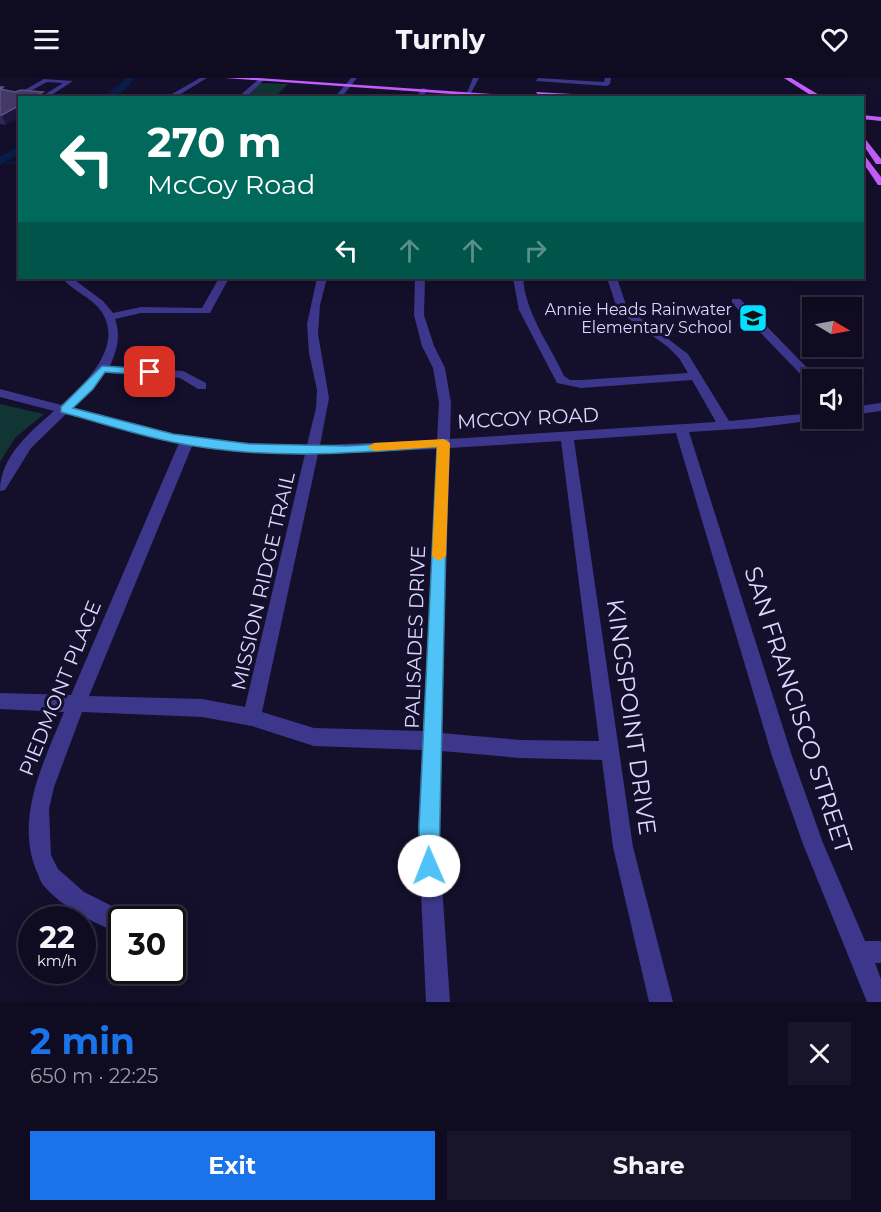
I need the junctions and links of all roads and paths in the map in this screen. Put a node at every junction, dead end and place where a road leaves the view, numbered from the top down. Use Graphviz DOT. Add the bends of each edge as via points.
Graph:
graph roads {
  1 [pos="204,78"];
  2 [pos="228,78"];
  3 [pos="292,78"];
  4 [pos="476,78"];
  5 [pos="608,78"];
  6 [pos="787,78"];
  7 [pos="799,78"];
  8 [pos="539,79"];
  9 [pos="261,80"];
  10 [pos="352,81"];
  11 [pos="424,90"];
  12 [pos="470,91"];
  13 [pos="45,96"];
  14 [pos="172,96"];
  15 [pos="242,96"];
  16 [pos="339,96"];
  17 [pos="420,96"];
  18 [pos="535,96"];
  19 [pos="818,96"];
  20 [pos="830,96"];
  21 [pos="18,98"];
  22 [pos="864,115"];
  23 [pos="881,117"];
  24 [pos="866,146"];
  25 [pos="864,157"];
  26 [pos="881,164"];
  27 [pos="881,183"];
  28 [pos="69,279"];
  29 [pos="223,279"];
  30 [pos="322,279"];
  31 [pos="420,279"];
  32 [pos="518,279"];
  33 [pos="612,279"];
  34 [pos="736,301"];
  35 [pos="110,317"];
  36 [pos="102,369"];
  37 [pos="802,369"];
  38 [pos="697,376"];
  39 [pos="202,386"];
  40 [pos="0,393"];
  41 [pos="881,407"];
  42 [pos="65,409"];
  43 [pos="862,410"];
  44 [pos="802,418"];
  45 [pos="725,426"];
  46 [pos="681,429"];
  47 [pos="567,436"];
  48 [pos="187,441"];
  49 [pos="444,443"];
  50 [pos="313,450"];
  51 [pos="0,486"];
  52 [pos="0,701"];
  53 [pos="76,704"];
  54 [pos="252,717"];
  55 [pos="432,741"];
  56 [pos="611,752"];
  57 [pos="108,916"];
  58 [pos="870,952"];
  59 [pos="438,1002"];
  60 [pos="661,1002"];
  61 [pos="879,1002"];
  1 -- 14 [label="street"];
  2 -- 9 [label="main road"];
  3 -- 10 [label="main road"];
  4 -- 12 [label="street"];
  5 -- 8 [label="street" via="607,84"];
  6 -- 19 [label="main road"];
  7 -- 20 [label="main road"];
  8 -- 18 [label="street"];
  9 -- 10 [label="main road"];
  9 -- 15 [label="street"];
  10 -- 11 [label="main road"];
  10 -- 12 [label="main road"];
  10 -- 16 [label="street"];
  11 -- 12 [label="main road"];
  11 -- 17 [label="street"];
  12 -- 18 [label="main road"];
  13 -- 21 [label="street" via="69,81 46,80 15,97"];
  22 -- 23 [label="main road"];
  24 -- 26 [label="main road"];
  25 -- 27 [label="main road"];
  28 -- 35 [label="street" via="102,305"];
  29 -- 35 [label="street" via="206,311 141,310"];
  30 -- 50 [label="street, MISSION RIDGE TRAIL" via="313,321 314,352 325,387"];
  31 -- 49 [label="street, PALISADES DRIVE" via="419,315 444,391"];
  32 -- 38 [label="street" via="521,307 528,324 565,382"];
  33 -- 38 [label="street" via="622,309 672,345"];
  34 -- 37 [label="street"];
  35 -- 36 [label="street" via="112,338"];
  36 -- 39 [label="street" via="183,375"];
  36 -- 42 [label="street"];
  38 -- 45 [label="street"];
  40 -- 42 [label="street, MCCOY ROAD"];
  41 -- 43 [label="street"];
  42 -- 48 [label="street, MCCOY ROAD"];
  42 -- 51 [label="street" via="25,447"];
  44 -- 45 [label="street, MCCOY ROAD"];
  45 -- 46 [label="street, MCCOY ROAD"];
  46 -- 47 [label="street, MCCOY ROAD"];
  46 -- 58 [label="street, SAN FRANCISCO STREET" via="813,844"];
  47 -- 49 [label="street, MCCOY ROAD"];
  47 -- 56 [label="street, KINGSPOINT DRIVE"];
  48 -- 50 [label="street, MCCOY ROAD"];
  48 -- 53 [label="street, PIEDMONT PLACE"];
  49 -- 50 [label="street, MCCOY ROAD"];
  49 -- 55 [label="street, PALISADES DRIVE"];
  50 -- 54 [label="street, MISSION RIDGE TRAIL"];
  52 -- 53 [label="street"];
  53 -- 54 [label="street" via="202,708"];
  53 -- 57 [label="street, PIEDMONT PLACE" via="40,802 38,837 50,877 76,900"];
  54 -- 55 [label="street" via="314,737"];
  55 -- 56 [label="street"];
  55 -- 59 [label="street, PALISADES DRIVE" via="429,856"];
  56 -- 60 [label="street, KINGSPOINT DRIVE" via="622,848"];
  58 -- 61 [label="street, SAN FRANCISCO STREET"];
}
